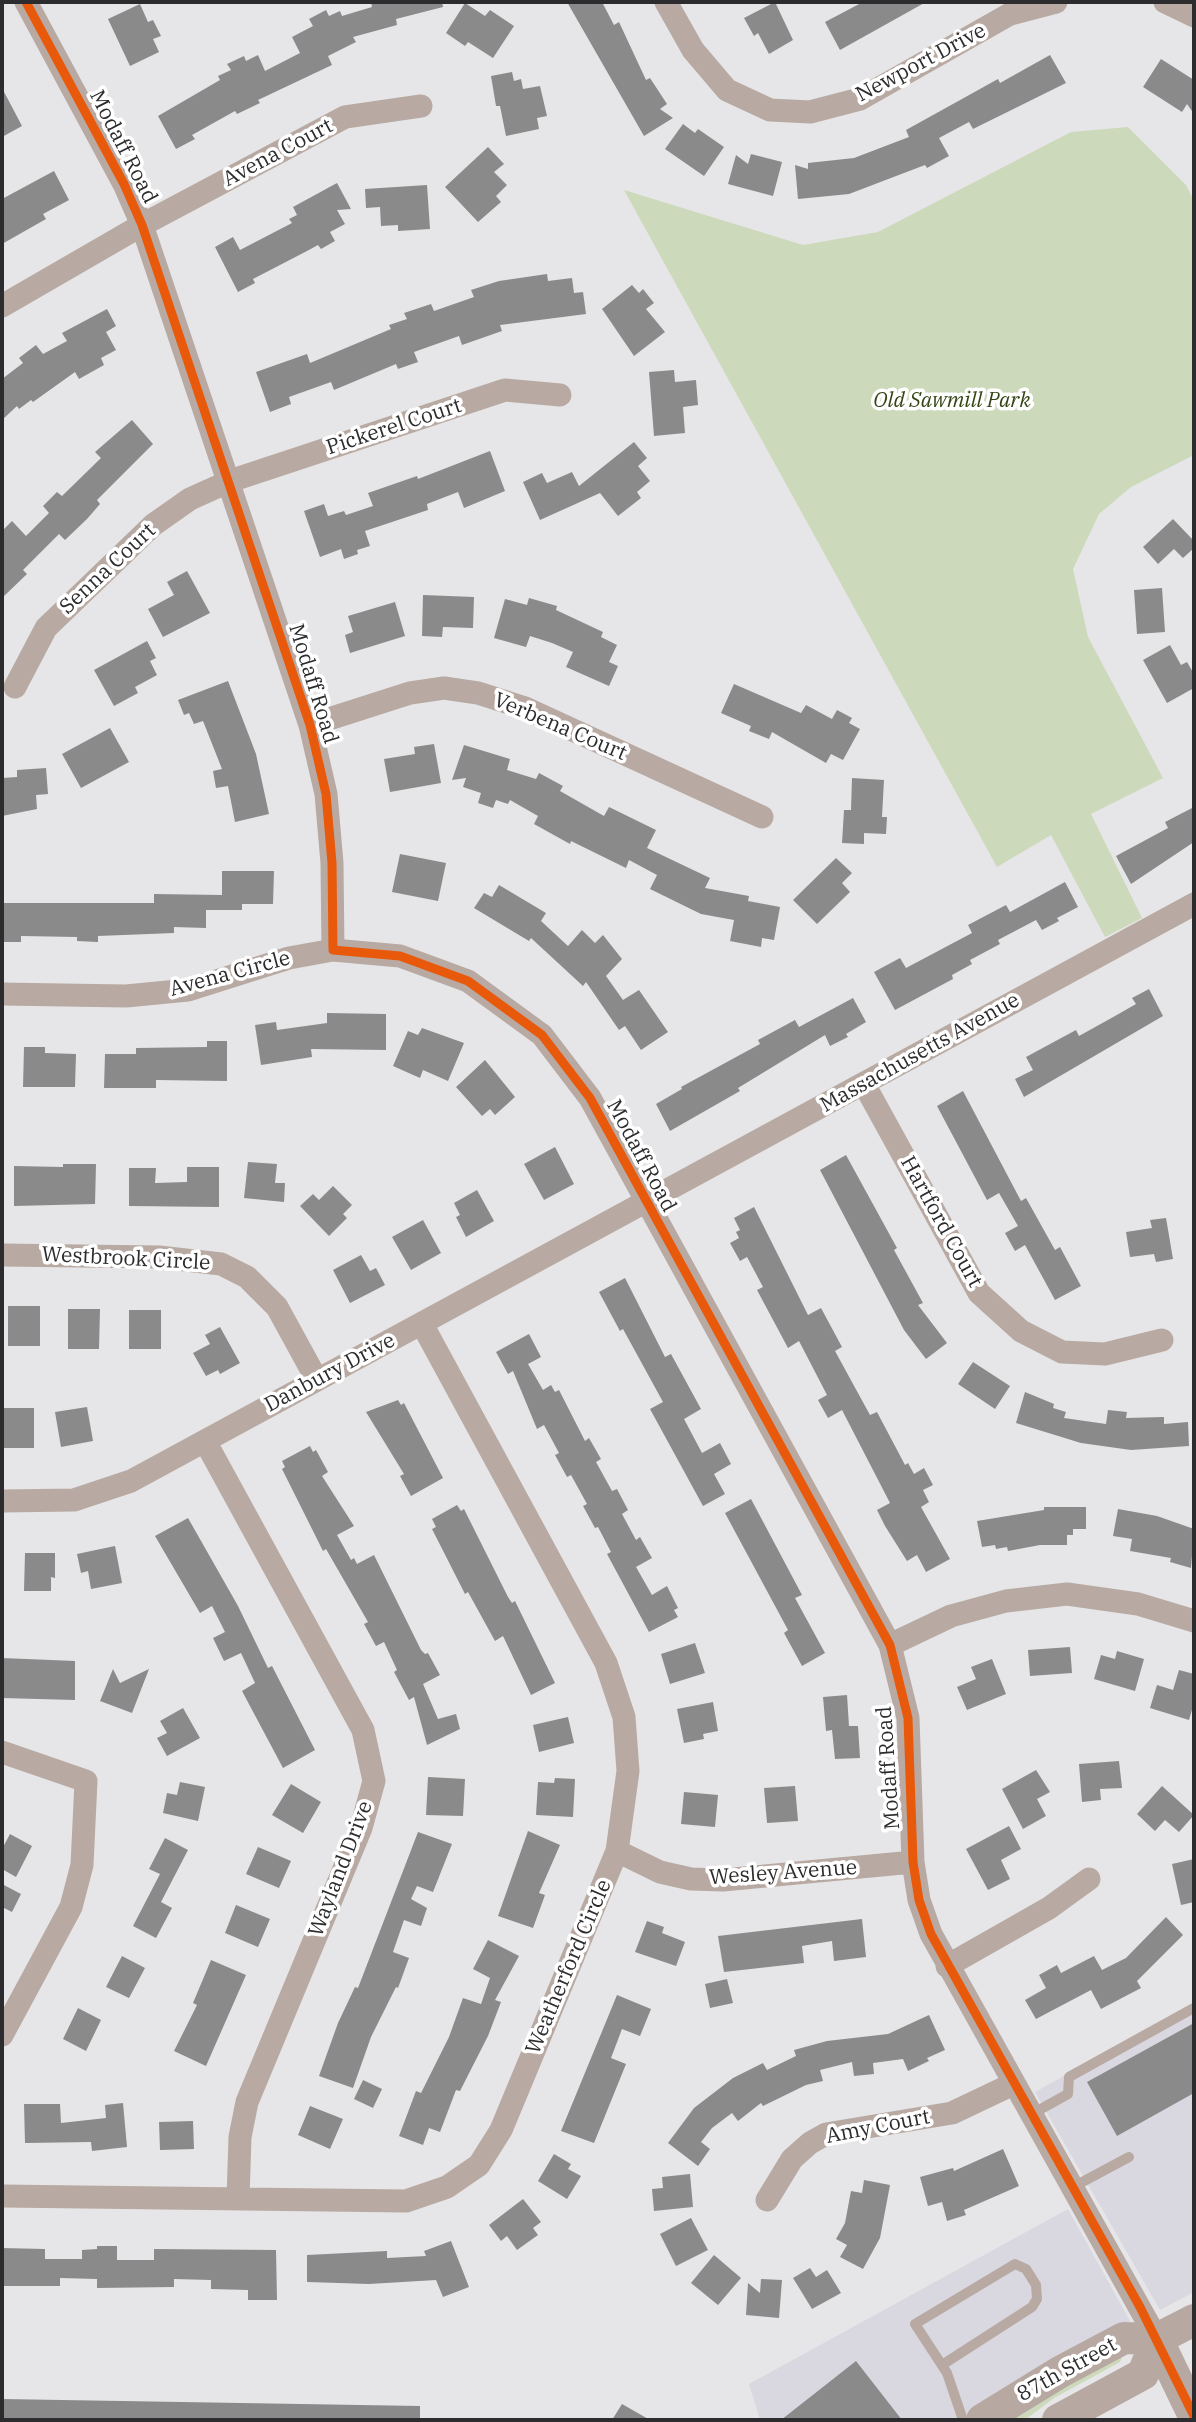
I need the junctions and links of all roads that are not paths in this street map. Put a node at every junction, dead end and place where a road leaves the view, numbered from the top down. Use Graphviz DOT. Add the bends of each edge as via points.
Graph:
graph roads {
  1 [pos="26,2"];
  2 [pos="666,2"];
  3 [pos="1056,2"];
  4 [pos="1165,2"];
  5 [pos="1194,16"];
  6 [pos="421,106"];
  7 [pos="142,225"];
  8 [pos="2,306"];
  9 [pos="560,396"];
  10 [pos="230,481"];
  11 [pos="15,687"];
  12 [pos="310,725"];
  13 [pos="762,817"];
  14 [pos="1194,904"];
  15 [pos="333,950"];
  16 [pos="2,994"];
  17 [pos="864,1084"];
  18 [pos="646,1203"];
  19 [pos="2,1255"];
  20 [pos="422,1324"];
  21 [pos="1162,1340"];
  22 [pos="317,1380"];
  23 [pos="205,1441"];
  24 [pos="2,1501"];
  25 [pos="1194,1621"];
  26 [pos="890,1645"];
  27 [pos="2,1752"];
  28 [pos="617,1851"];
  29 [pos="912,1862"];
  30 [pos="1090,1879"];
  31 [pos="947,1966"];
  32 [pos="1194,2008"];
  33 [pos="2,2035"];
  34 [pos="1013,2084"];
  35 [pos="1030,2115"];
  36 [pos="1129,2157"];
  37 [pos="1073,2187"];
  38 [pos="2,2196"];
  39 [pos="238,2199"];
  40 [pos="767,2200"];
  41 [pos="1194,2320"];
  42 [pos="1157,2339"];
  43 [pos="942,2365"];
  44 [pos="1194,2416"];
  45 [pos="963,2420"];
  46 [pos="982,2420"];
  47 [pos="1058,2420"];
  1 -- 7 [label="street, Modaff Road"];
  2 -- 3 [label="street, Newport Drive" via="693,50 727,90 770,110 810,112 860,99 1010,14"];
  4 -- 5 [label="street"];
  6 -- 7 [label="street, Avena Court" via="345,117"];
  7 -- 8 [label="street"];
  7 -- 10 [label="street, Modaff Road"];
  9 -- 10 [label="street, Pickerel Court" via="505,390"];
  10 -- 11 [label="street, Senna Court" via="173,510 134,543 46,628"];
  10 -- 12 [label="street, Modaff Road"];
  12 -- 13 [label="street, Verbena Court" via="410,693 444,688 478,692 525,708"];
  12 -- 15 [label="street, Modaff Road" via="326,794"];
  14 -- 17 [label="street, Massachusetts Avenue"];
  15 -- 16 [label="street, Avena Circle" via="289,958 188,990 126,996"];
  15 -- 18 [label="street, Modaff Road" via="400,956 468,981 542,1035 590,1098"];
  17 -- 18 [label="street, Massachusetts Avenue"];
  17 -- 21 [label="street, Hartford Court" via="979,1293 1021,1331 1062,1352 1105,1354"];
  18 -- 20 [label="street, Danbury Drive"];
  18 -- 26 [label="street, Modaff Road"];
  19 -- 22 [label="street, Westbrook Circle" via="159,1257 221,1264 247,1277 277,1307"];
  20 -- 22 [label="street, Danbury Drive"];
  20 -- 28 [label="street, Weatherford Circle" via="606,1663 624,1717 628,1771"];
  22 -- 23 [label="street, Danbury Drive"];
  23 -- 24 [label="street, Danbury Drive" via="131,1480 74,1500"];
  23 -- 39 [label="street, Wayland Drive" via="363,1731 374,1781 361,1828 247,2102 240,2137"];
  25 -- 26 [label="street" via="1138,1604 1067,1594 1006,1601 951,1616"];
  26 -- 29 [label="street, Modaff Road" via="908,1718"];
  27 -- 33 [label="street" via="86,1781 82,1866 71,1907"];
  28 -- 29 [label="street, Wesley Avenue" via="660,1872 691,1880"];
  28 -- 39 [label="street, Weatherford Circle" via="501,2130 479,2165 447,2187 406,2201"];
  29 -- 31 [label="street, Modaff Road" via="919,1900"];
  30 -- 31 [label="street"];
  31 -- 34 [label="street, Modaff Road"];
  32 -- 35 [label="lane" via="1069,2077 1068,2094"];
  34 -- 35 [label="street, Modaff Road"];
  34 -- 40 [label="street, Amy Court" via="952,2113 826,2134 792,2159"];
  35 -- 37 [label="street, Modaff Road"];
  36 -- 37 [label="lane"];
  37 -- 42 [label="street, Modaff Road"];
  38 -- 39 [label="street, Weatherford Circle"];
  41 -- 42 [label="street, 87th Street"];
  42 -- 44 [label="street, Modaff Road"];
  42 -- 46 [label="street, 87th Street" via="1124,2338"];
  42 -- 47 [label="street, 87th Street" via="1143,2374"];
  43 -- 43 [label="lane" via="915,2324 1014,2264 1026,2269 1036,2285 1037,2299 1032,2306"];
  43 -- 45 [label="lane"];
}
